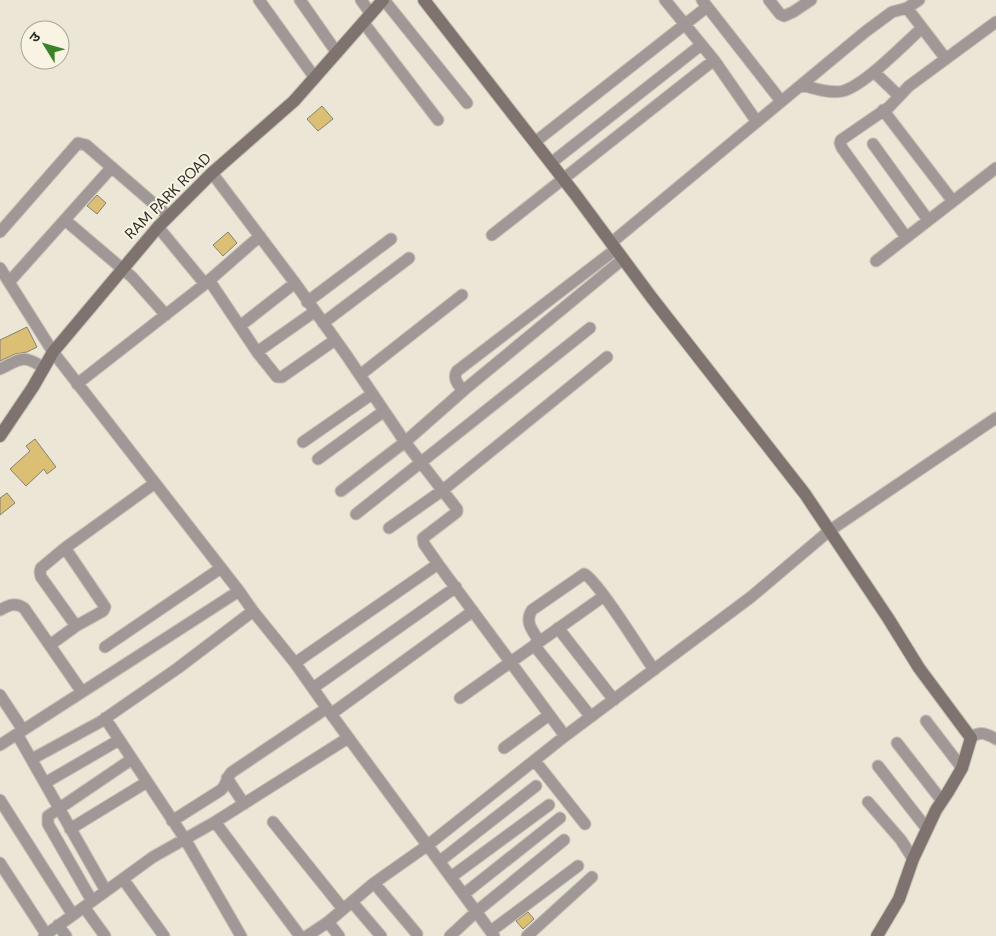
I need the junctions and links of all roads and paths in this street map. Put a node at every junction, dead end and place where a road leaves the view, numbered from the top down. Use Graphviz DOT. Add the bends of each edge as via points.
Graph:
graph roads {
  1 [pos="259,0"];
  2 [pos="300,0"];
  3 [pos="362,0"];
  4 [pos="384,0"];
  5 [pos="424,0"];
  6 [pos="665,0"];
  7 [pos="769,0"];
  8 [pos="811,0"];
  9 [pos="919,0"];
  10 [pos="704,4"];
  11 [pos="907,8"];
  12 [pos="367,18"];
  13 [pos="996,23"];
  14 [pos="684,25"];
  15 [pos="922,28"];
  16 [pos="701,45"];
  17 [pos="337,53"];
  18 [pos="946,58"];
  19 [pos="714,60"];
  20 [pos="874,72"];
  21 [pos="315,78"];
  22 [pos="801,85"];
  23 [pos="899,96"];
  24 [pos="781,101"];
  25 [pos="467,103"];
  26 [pos="883,110"];
  27 [pos="438,120"];
  28 [pos="757,122"];
  29 [pos="535,142"];
  30 [pos="874,144"];
  31 [pos="551,163"];
  32 [pos="112,167"];
  33 [pos="996,168"];
  34 [pos="212,172"];
  35 [pos="564,180"];
  36 [pos="952,200"];
  37 [pos="168,216"];
  38 [pos="64,220"];
  39 [pos="928,220"];
  40 [pos="158,227"];
  41 [pos="0,232"];
  42 [pos="260,236"];
  43 [pos="492,236"];
  44 [pos="906,237"];
  45 [pos="391,239"];
  46 [pos="617,250"];
  47 [pos="408,258"];
  48 [pos="876,261"];
  49 [pos="0,268"];
  50 [pos="122,269"];
  51 [pos="10,281"];
  52 [pos="207,282"];
  53 [pos="295,283"];
  54 [pos="462,295"];
  55 [pos="307,302"];
  56 [pos="314,312"];
  57 [pos="166,315"];
  58 [pos="323,322"];
  59 [pos="240,326"];
  60 [pos="590,328"];
  61 [pos="335,340"];
  62 [pos="53,352"];
  63 [pos="258,352"];
  64 [pos="607,357"];
  65 [pos="44,368"];
  66 [pos="0,369"];
  67 [pos="360,375"];
  68 [pos="77,384"];
  69 [pos="463,391"];
  70 [pos="372,394"];
  71 [pos="384,411"];
  72 [pos="996,418"];
  73 [pos="0,436"];
  74 [pos="303,442"];
  75 [pos="405,442"];
  76 [pos="318,459"];
  77 [pos="421,463"];
  78 [pos="155,483"];
  79 [pos="443,490"];
  80 [pos="341,491"];
  81 [pos="356,514"];
  82 [pos="389,528"];
  83 [pos="829,531"];
  84 [pos="65,548"];
  85 [pos="438,564"];
  86 [pos="222,568"];
  87 [pos="456,587"];
  88 [pos="239,591"];
  89 [pos="604,596"];
  90 [pos="0,610"];
  91 [pos="253,611"];
  92 [pos="473,611"];
  93 [pos="76,626"];
  94 [pos="558,628"];
  95 [pos="536,643"];
  96 [pos="50,645"];
  97 [pos="104,647"];
  98 [pos="510,662"];
  99 [pos="295,663"];
  100 [pos="654,670"];
  101 [pos="313,688"];
  102 [pos="82,692"];
  103 [pos="0,695"];
  104 [pos="460,698"];
  105 [pos="614,700"];
  106 [pos="329,711"];
  107 [pos="549,715"];
  108 [pos="591,717"];
  109 [pos="105,718"];
  110 [pos="926,722"];
  111 [pos="20,732"];
  112 [pos="565,736"];
  113 [pos="348,738"];
  114 [pos="971,738"];
  115 [pos="996,739"];
  116 [pos="119,740"];
  117 [pos="897,743"];
  118 [pos="0,745"];
  119 [pos="504,748"];
  120 [pos="32,759"];
  121 [pos="132,760"];
  122 [pos="535,761"];
  123 [pos="878,766"];
  124 [pos="962,768"];
  125 [pos="227,778"];
  126 [pos="147,782"];
  127 [pos="45,783"];
  128 [pos="536,786"];
  129 [pos="0,800"];
  130 [pos="942,801"];
  131 [pos="868,802"];
  132 [pos="244,804"];
  133 [pos="549,805"];
  134 [pos="59,808"];
  135 [pos="560,818"];
  136 [pos="172,821"];
  137 [pos="215,822"];
  138 [pos="273,822"];
  139 [pos="585,824"];
  140 [pos="70,829"];
  141 [pos="927,829"];
  142 [pos="184,839"];
  143 [pos="564,840"];
  144 [pos="428,845"];
  145 [pos="913,859"];
  146 [pos="440,860"];
  147 [pos="0,864"];
  148 [pos="578,866"];
  149 [pos="452,877"];
  150 [pos="592,877"];
  151 [pos="123,879"];
  152 [pos="374,883"];
  153 [pos="106,891"];
  154 [pos="464,894"];
  155 [pos="88,904"];
  156 [pos="348,905"];
  157 [pos="477,911"];
  158 [pos="73,915"];
  159 [pos="328,922"];
  160 [pos="58,925"];
  161 [pos="417,934"];
  162 [pos="493,934"];
  163 [pos="45,935"];
  164 [pos="66,936"];
  165 [pos="104,936"];
  166 [pos="164,936"];
  167 [pos="241,936"];
  168 [pos="300,936"];
  169 [pos="307,936"];
  170 [pos="339,936"];
  171 [pos="380,936"];
  172 [pos="450,936"];
  173 [pos="527,936"];
  174 [pos="877,936"];
  1 -- 21 [label="street"];
  2 -- 17 [label="street"];
  3 -- 12 [label="street"];
  4 -- 12 [label="street, RAM PARK ROAD"];
  4 -- 25 [label="street"];
  5 -- 29 [label="street"];
  6 -- 14 [label="street"];
  7 -- 8 [label="street" via="784,16"];
  9 -- 11 [label="street"];
  10 -- 14 [label="street"];
  10 -- 24 [label="street"];
  11 -- 15 [label="street"];
  11 -- 22 [label="street" via="892,12"];
  12 -- 17 [label="street, RAM PARK ROAD"];
  12 -- 27 [label="street"];
  13 -- 18 [label="street"];
  14 -- 16 [label="street"];
  14 -- 29 [label="street"];
  15 -- 18 [label="street"];
  15 -- 20 [label="street"];
  16 -- 19 [label="street"];
  16 -- 31 [label="street"];
  17 -- 21 [label="street, RAM PARK ROAD"];
  18 -- 23 [label="street"];
  19 -- 28 [label="street"];
  19 -- 35 [label="street"];
  20 -- 22 [label="street" via="842,91"];
  20 -- 23 [label="street"];
  21 -- 34 [label="street, RAM PARK ROAD" via="294,101"];
  22 -- 24 [label="street"];
  23 -- 26 [label="street"];
  24 -- 28 [label="street"];
  26 -- 36 [label="street"];
  26 -- 44 [label="street" via="840,143"];
  28 -- 46 [label="street"];
  29 -- 31 [label="street"];
  30 -- 39 [label="street"];
  31 -- 35 [label="street"];
  32 -- 37 [label="street"];
  32 -- 38 [label="street"];
  32 -- 41 [label="street" via="86,145 78,143"];
  33 -- 36 [label="street"];
  34 -- 37 [label="street, RAM PARK ROAD"];
  34 -- 42 [label="street"];
  35 -- 43 [label="street"];
  35 -- 46 [label="street"];
  36 -- 39 [label="street"];
  37 -- 40 [label="street, RAM PARK ROAD"];
  38 -- 50 [label="street"];
  38 -- 51 [label="street"];
  39 -- 44 [label="street"];
  40 -- 50 [label="street, RAM PARK ROAD"];
  40 -- 52 [label="street"];
  42 -- 52 [label="street"];
  42 -- 53 [label="street"];
  44 -- 48 [label="street"];
  45 -- 55 [label="street"];
  46 -- 69 [label="street"];
  46 -- 69 [label="street" via="457,371 454,376"];
  46 -- 83 [label="street" via="805,494"];
  47 -- 58 [label="street"];
  49 -- 51 [label="street"];
  50 -- 57 [label="street"];
  50 -- 62 [label="street, RAM PARK ROAD"];
  51 -- 62 [label="street"];
  52 -- 57 [label="street"];
  52 -- 59 [label="street"];
  53 -- 55 [label="street"];
  53 -- 59 [label="street"];
  54 -- 67 [label="street"];
  55 -- 56 [label="street"];
  56 -- 58 [label="street"];
  56 -- 63 [label="street"];
  57 -- 68 [label="street"];
  58 -- 61 [label="street"];
  59 -- 63 [label="street"];
  60 -- 77 [label="street"];
  61 -- 63 [label="street" via="279,378"];
  61 -- 67 [label="street"];
  62 -- 65 [label="street, RAM PARK ROAD"];
  62 -- 68 [label="street"];
  64 -- 79 [label="street"];
  65 -- 66 [label="street" via="23,359"];
  65 -- 73 [label="street, RAM PARK ROAD"];
  67 -- 70 [label="street"];
  68 -- 78 [label="street"];
  69 -- 75 [label="street"];
  70 -- 71 [label="street"];
  70 -- 74 [label="street"];
  71 -- 75 [label="street"];
  71 -- 76 [label="street"];
  72 -- 83 [label="street"];
  75 -- 77 [label="street"];
  75 -- 80 [label="street"];
  77 -- 79 [label="street"];
  77 -- 81 [label="street"];
  78 -- 84 [label="street"];
  78 -- 86 [label="street"];
  79 -- 82 [label="street"];
  79 -- 85 [label="street" via="458,510 423,541"];
  83 -- 100 [label="street" via="751,597"];
  83 -- 114 [label="street" via="919,668"];
  84 -- 93 [label="street" via="40,572"];
  84 -- 93 [label="street" via="105,607"];
  85 -- 87 [label="street"];
  85 -- 99 [label="street"];
  86 -- 88 [label="street"];
  86 -- 97 [label="street"];
  87 -- 92 [label="street"];
  87 -- 101 [label="street"];
  88 -- 91 [label="street"];
  88 -- 102 [label="street"];
  89 -- 94 [label="street"];
  89 -- 95 [label="street" via="589,576 581,575 529,614"];
  89 -- 100 [label="street"];
  90 -- 96 [label="street" via="13,604 24,608"];
  91 -- 99 [label="street"];
  91 -- 109 [label="street"];
  92 -- 98 [label="street"];
  92 -- 106 [label="street"];
  93 -- 96 [label="street"];
  94 -- 95 [label="street"];
  94 -- 105 [label="street"];
  95 -- 98 [label="street"];
  95 -- 108 [label="street"];
  96 -- 102 [label="street"];
  98 -- 104 [label="street"];
  98 -- 107 [label="street"];
  99 -- 101 [label="street"];
  100 -- 105 [label="street"];
  101 -- 106 [label="street"];
  102 -- 111 [label="street"];
  103 -- 111 [label="street"];
  105 -- 108 [label="street"];
  106 -- 113 [label="street"];
  106 -- 125 [label="street"];
  107 -- 112 [label="street"];
  107 -- 119 [label="street"];
  108 -- 112 [label="street"];
  109 -- 116 [label="street"];
  109 -- 120 [label="street"];
  110 -- 124 [label="street"];
  111 -- 118 [label="street"];
  111 -- 120 [label="street"];
  112 -- 122 [label="street"];
  113 -- 132 [label="street"];
  113 -- 144 [label="street"];
  114 -- 115 [label="street" via="980,733"];
  114 -- 124 [label="street"];
  116 -- 121 [label="street"];
  116 -- 127 [label="street"];
  117 -- 130 [label="street"];
  120 -- 127 [label="street"];
  121 -- 126 [label="street"];
  121 -- 134 [label="street"];
  122 -- 139 [label="street"];
  122 -- 144 [label="street"];
  123 -- 141 [label="street"];
  124 -- 130 [label="street"];
  125 -- 132 [label="street"];
  125 -- 136 [label="street" via="221,790"];
  126 -- 136 [label="street"];
  126 -- 140 [label="street"];
  127 -- 134 [label="street"];
  128 -- 146 [label="street"];
  129 -- 158 [label="street"];
  130 -- 141 [label="street"];
  131 -- 145 [label="street" via="902,840"];
  132 -- 137 [label="street"];
  133 -- 149 [label="street"];
  134 -- 140 [label="street"];
  134 -- 155 [label="street" via="48,816 48,824"];
  135 -- 154 [label="street"];
  136 -- 142 [label="street"];
  137 -- 142 [label="street"];
  137 -- 168 [label="street"];
  138 -- 156 [label="street"];
  140 -- 153 [label="street"];
  141 -- 145 [label="street"];
  142 -- 151 [label="street"];
  142 -- 167 [label="street"];
  143 -- 157 [label="street"];
  144 -- 146 [label="street"];
  144 -- 152 [label="street"];
  145 -- 174 [label="street" via="898,899"];
  146 -- 149 [label="street"];
  147 -- 163 [label="street"];
  148 -- 162 [label="street"];
  149 -- 154 [label="street"];
  150 -- 173 [label="street"];
  151 -- 153 [label="street"];
  151 -- 166 [label="street"];
  152 -- 156 [label="street"];
  152 -- 161 [label="street"];
  153 -- 155 [label="street"];
  154 -- 157 [label="street"];
  155 -- 158 [label="street"];
  155 -- 165 [label="street"];
  156 -- 159 [label="street"];
  156 -- 171 [label="street"];
  157 -- 162 [label="street"];
  157 -- 172 [label="street"];
  158 -- 160 [label="street"];
  159 -- 169 [label="street"];
  159 -- 170 [label="street"];
  160 -- 163 [label="street"];
  160 -- 164 [label="street"];
}
